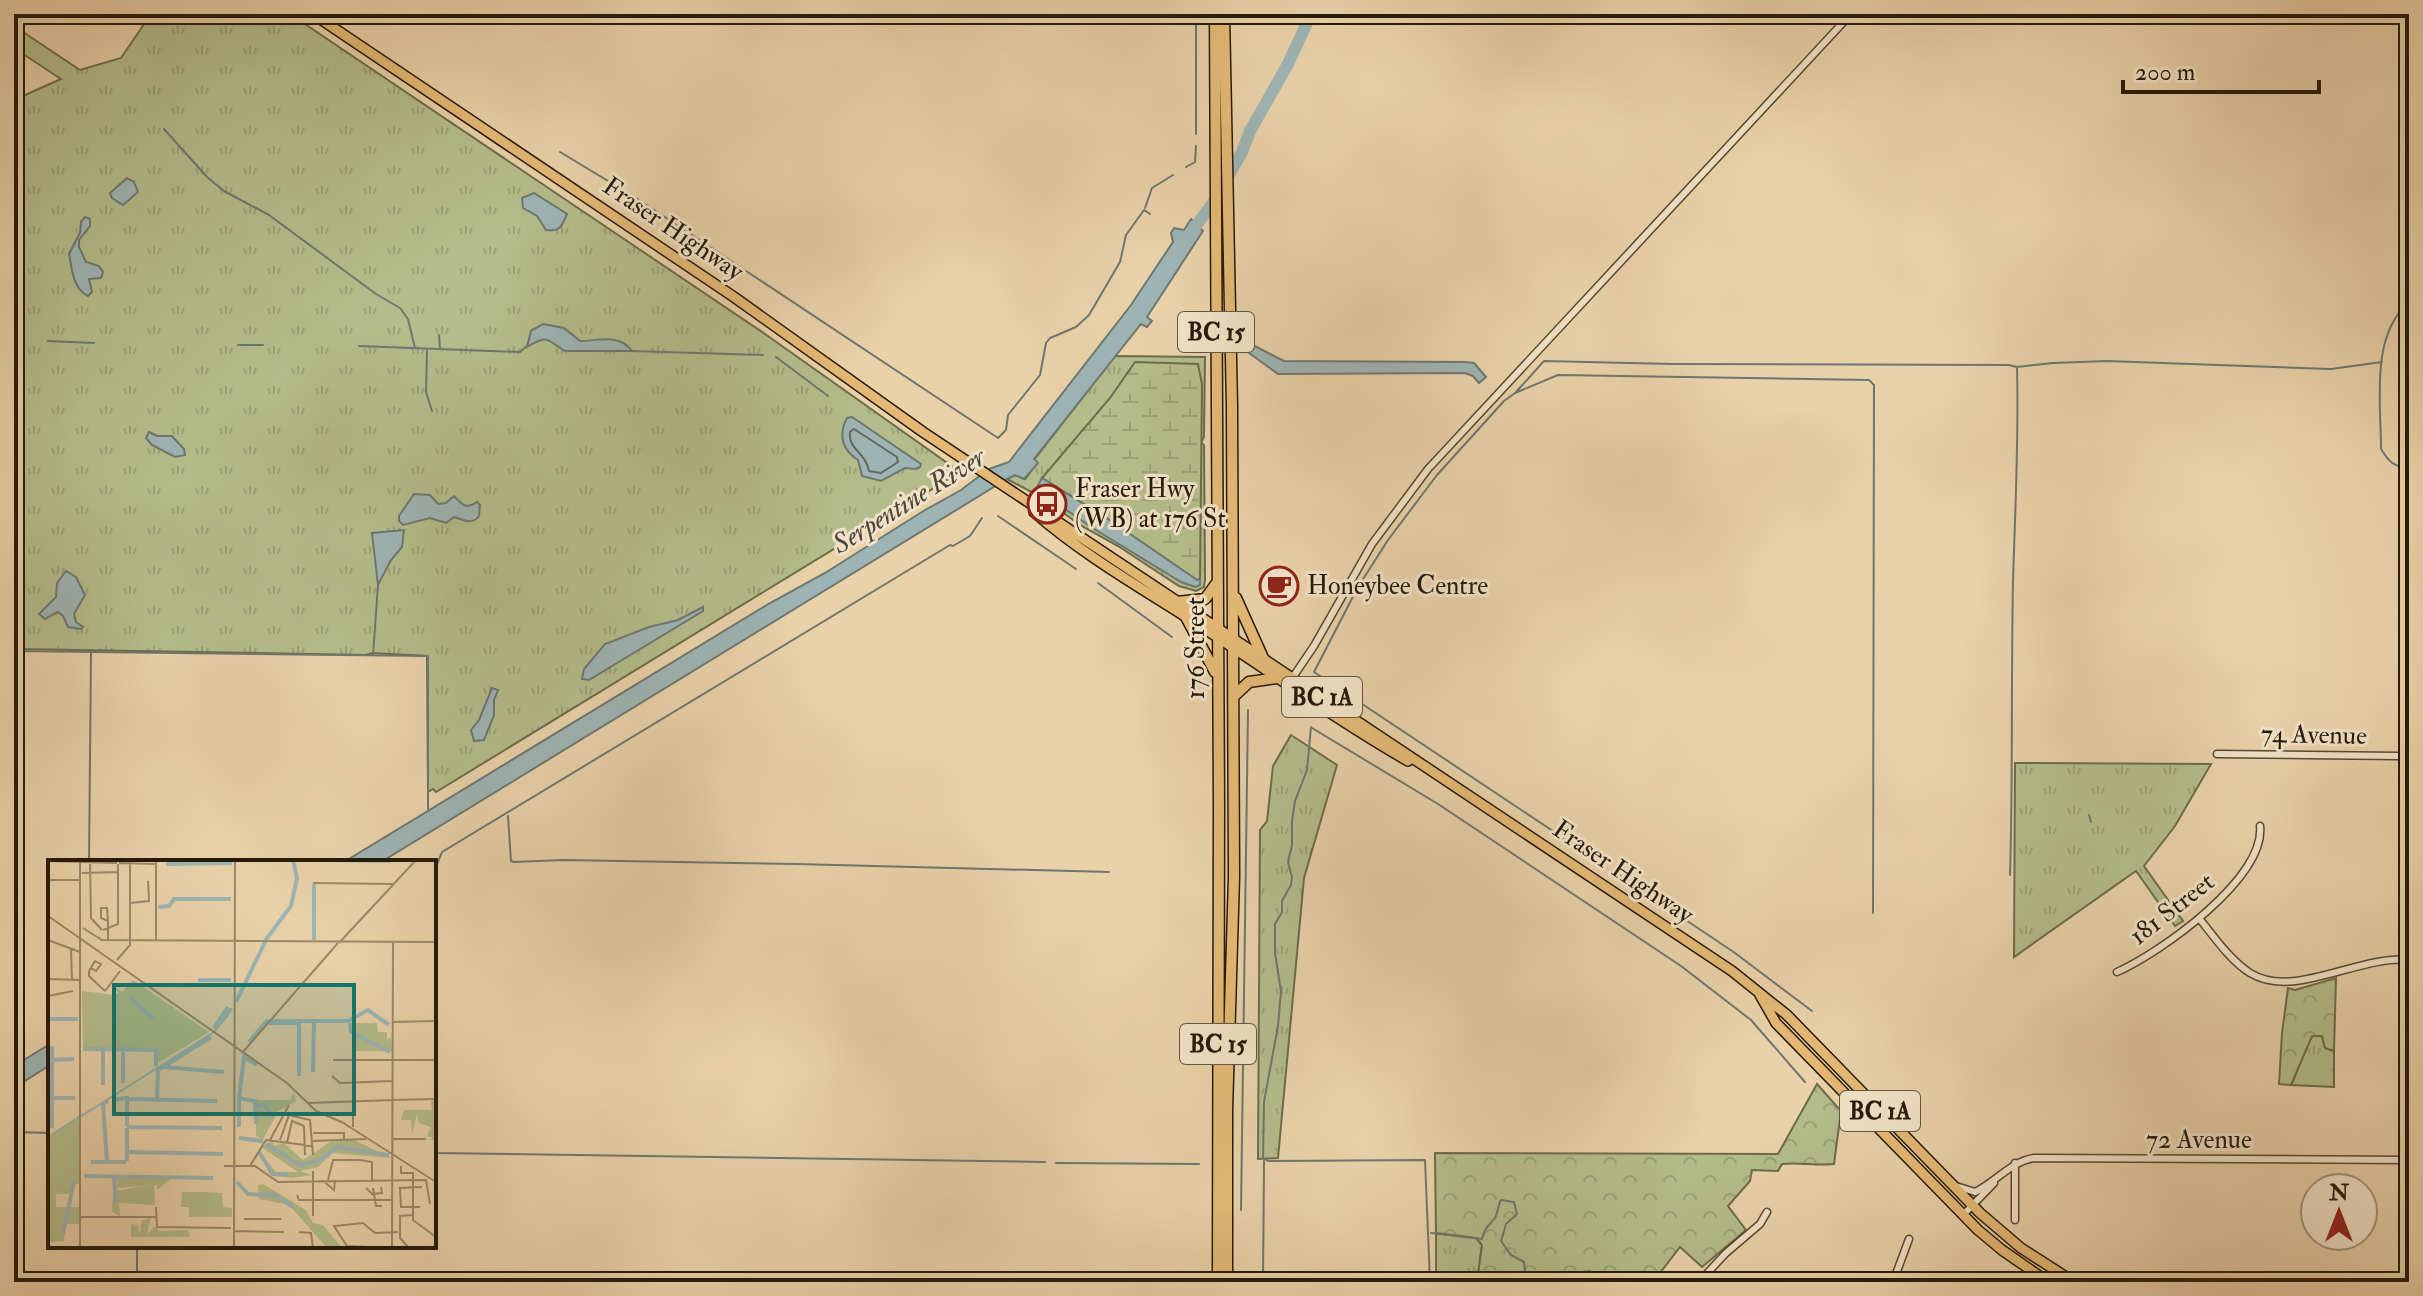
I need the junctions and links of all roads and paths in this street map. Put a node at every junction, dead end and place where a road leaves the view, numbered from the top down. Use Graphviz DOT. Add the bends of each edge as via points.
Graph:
graph roads {
  1 [pos="313,14"];
  2 [pos="1215,14"];
  3 [pos="1224,14"];
  4 [pos="1851,14"];
  5 [pos="1005,486"];
  6 [pos="1217,582"];
  7 [pos="1233,591"];
  8 [pos="1177,602"];
  9 [pos="1186,617"];
  10 [pos="1217,633"];
  11 [pos="1233,644"];
  12 [pos="1263,658"];
  13 [pos="1293,677"];
  14 [pos="1277,678"];
  15 [pos="1218,679"];
  16 [pos="1234,696"];
  17 [pos="1381,736"];
  18 [pos="2217,754"];
  19 [pos="2409,761"];
  20 [pos="1471,797"];
  21 [pos="2260,826"];
  22 [pos="2199,918"];
  23 [pos="2409,960"];
  24 [pos="2117,972"];
  25 [pos="1751,985"];
  26 [pos="2409,1160"];
  27 [pos="2015,1163"];
  28 [pos="1997,1180"];
  29 [pos="1952,1184"];
  30 [pos="1973,1206"];
  31 [pos="1767,1212"];
  32 [pos="1963,1215"];
  33 [pos="2015,1220"];
  34 [pos="1909,1239"];
  35 [pos="1218,1282"];
  36 [pos="1227,1282"];
  37 [pos="1699,1282"];
  38 [pos="1893,1282"];
  39 [pos="2048,1282"];
  40 [pos="2074,1282"];
  1 -- 5 [label="main road, Fraser Highway"];
  2 -- 6 [label="highway, 176 Street / BC 15"];
  3 -- 7 [label="highway, 176 Street / BC 15"];
  4 -- 13 [label="street" via="1428,469 1372,544"];
  5 -- 8 [label="main road, Fraser Highway"];
  5 -- 9 [label="main road, Fraser Highway" via="1059,534"];
  6 -- 8 [label="highway" via="1205,599"];
  6 -- 10 [label="highway, 176 Street / BC 15"];
  7 -- 11 [label="highway, 176 Street / BC 15"];
  7 -- 12 [label="highway"];
  8 -- 10 [label="main road, Fraser Highway"];
  9 -- 10 [label="main road, Fraser Highway"];
  9 -- 15 [label="highway"];
  10 -- 11 [label="main road, Fraser Highway / BC 1A"];
  10 -- 15 [label="highway, 176 Street / BC 15"];
  11 -- 12 [label="main road, Fraser Highway / BC 1A"];
  11 -- 14 [label="main road, Fraser Highway / BC 1A"];
  11 -- 16 [label="highway, 176 Street / BC 15"];
  11 -- 17 [label="main road"];
  12 -- 13 [label="main road, Fraser Highway / BC 1A"];
  13 -- 17 [label="main road, Fraser Highway / BC 1A"];
  14 -- 16 [label="highway" via="1249,682"];
  14 -- 20 [label="main road, Fraser Highway / BC 1A"];
  15 -- 35 [label="highway, 176 Street / BC 15"];
  16 -- 36 [label="highway, BC 15"];
  17 -- 20 [label="main road, Fraser Highway / BC 1A"];
  18 -- 19 [label="street, 74 Avenue" via="2398,756"];
  20 -- 25 [label="main road, Fraser Highway / BC 1A"];
  21 -- 22 [label="street, 181 Street" via="2261,840 2243,872"];
  22 -- 23 [label="street" via="2238,963 2269,980 2298,982 2360,964"];
  22 -- 24 [label="street, 181 Street"];
  25 -- 29 [label="main road, Fraser Highway / BC 1A" via="1787,1015"];
  25 -- 32 [label="main road, Fraser Highway / BC 1A" via="1776,1023"];
  26 -- 27 [label="street, 72 Avenue" via="2034,1158"];
  27 -- 28 [label="street"];
  27 -- 33 [label="street"];
  28 -- 29 [label="street" via="1975,1192"];
  28 -- 30 [label="street"];
  29 -- 30 [label="main road, Fraser Highway / BC 1A"];
  30 -- 32 [label="street"];
  30 -- 40 [label="main road, Fraser Highway / BC 1A" via="2012,1242"];
  31 -- 37 [label="street"];
  32 -- 39 [label="main road, Fraser Highway / BC 1A"];
  34 -- 38 [label="street"];
}
